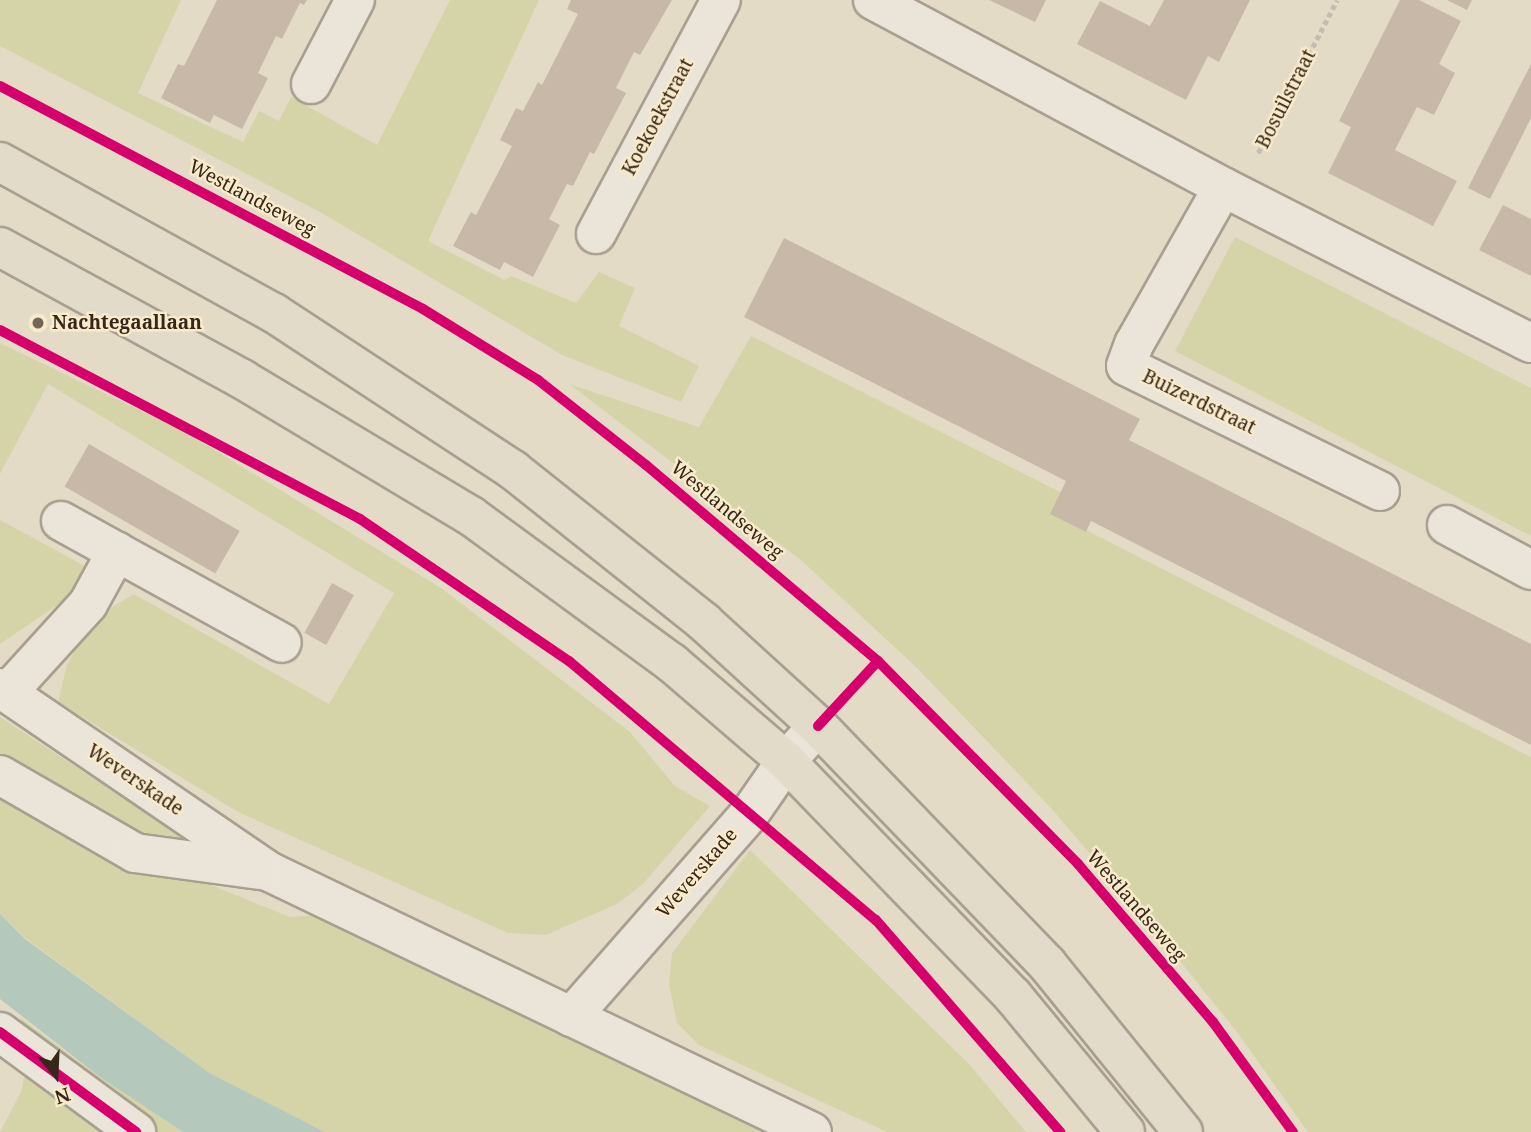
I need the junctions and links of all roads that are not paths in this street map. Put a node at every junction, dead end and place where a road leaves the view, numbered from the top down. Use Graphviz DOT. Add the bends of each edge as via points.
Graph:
graph roads {
  1 [pos="355,0"];
  2 [pos="721,0"];
  3 [pos="873,0"];
  4 [pos="311,84"];
  5 [pos="0,162"];
  6 [pos="1223,187"];
  7 [pos="596,234"];
  8 [pos="0,247"];
  9 [pos="1531,343"];
  10 [pos="1380,491"];
  11 [pos="61,521"];
  12 [pos="1447,525"];
  13 [pos="117,551"];
  14 [pos="1531,570"];
  15 [pos="282,643"];
  16 [pos="3,690"];
  17 [pos="818,726"];
  18 [pos="786,761"];
  19 [pos="0,775"];
  20 [pos="270,872"];
  21 [pos="571,1017"];
  22 [pos="0,1032"];
  23 [pos="136,1132"];
  24 [pos="812,1132"];
  25 [pos="1125,1132"];
  26 [pos="1183,1132"];
  1 -- 4 [label="street"];
  2 -- 7 [label="street, Koekoekstraat"];
  3 -- 6 [label="street"];
  5 -- 17 [label="main road" via="274,313 513,470 704,622"];
  6 -- 9 [label="street"];
  6 -- 10 [label="street, Buizerdstraat" via="1126,366"];
  8 -- 18 [label="main road" via="242,379 471,516 673,663"];
  11 -- 13 [label="street"];
  12 -- 14 [label="street"];
  13 -- 15 [label="street"];
  13 -- 16 [label="street" via="88,604"];
  16 -- 20 [label="street, Weverskade"];
  17 -- 18 [label="street, Weverskade"];
  17 -- 26 [label="main road" via="1047,964"];
  18 -- 21 [label="street, Weverskade" via="750,813"];
  18 -- 25 [label="main road" via="1013,996"];
  19 -- 20 [label="street, Weverskade" via="135,853"];
  20 -- 21 [label="street, Weverskade"];
  21 -- 24 [label="street, Weverskade"];
  22 -- 23 [label="street"];
}
